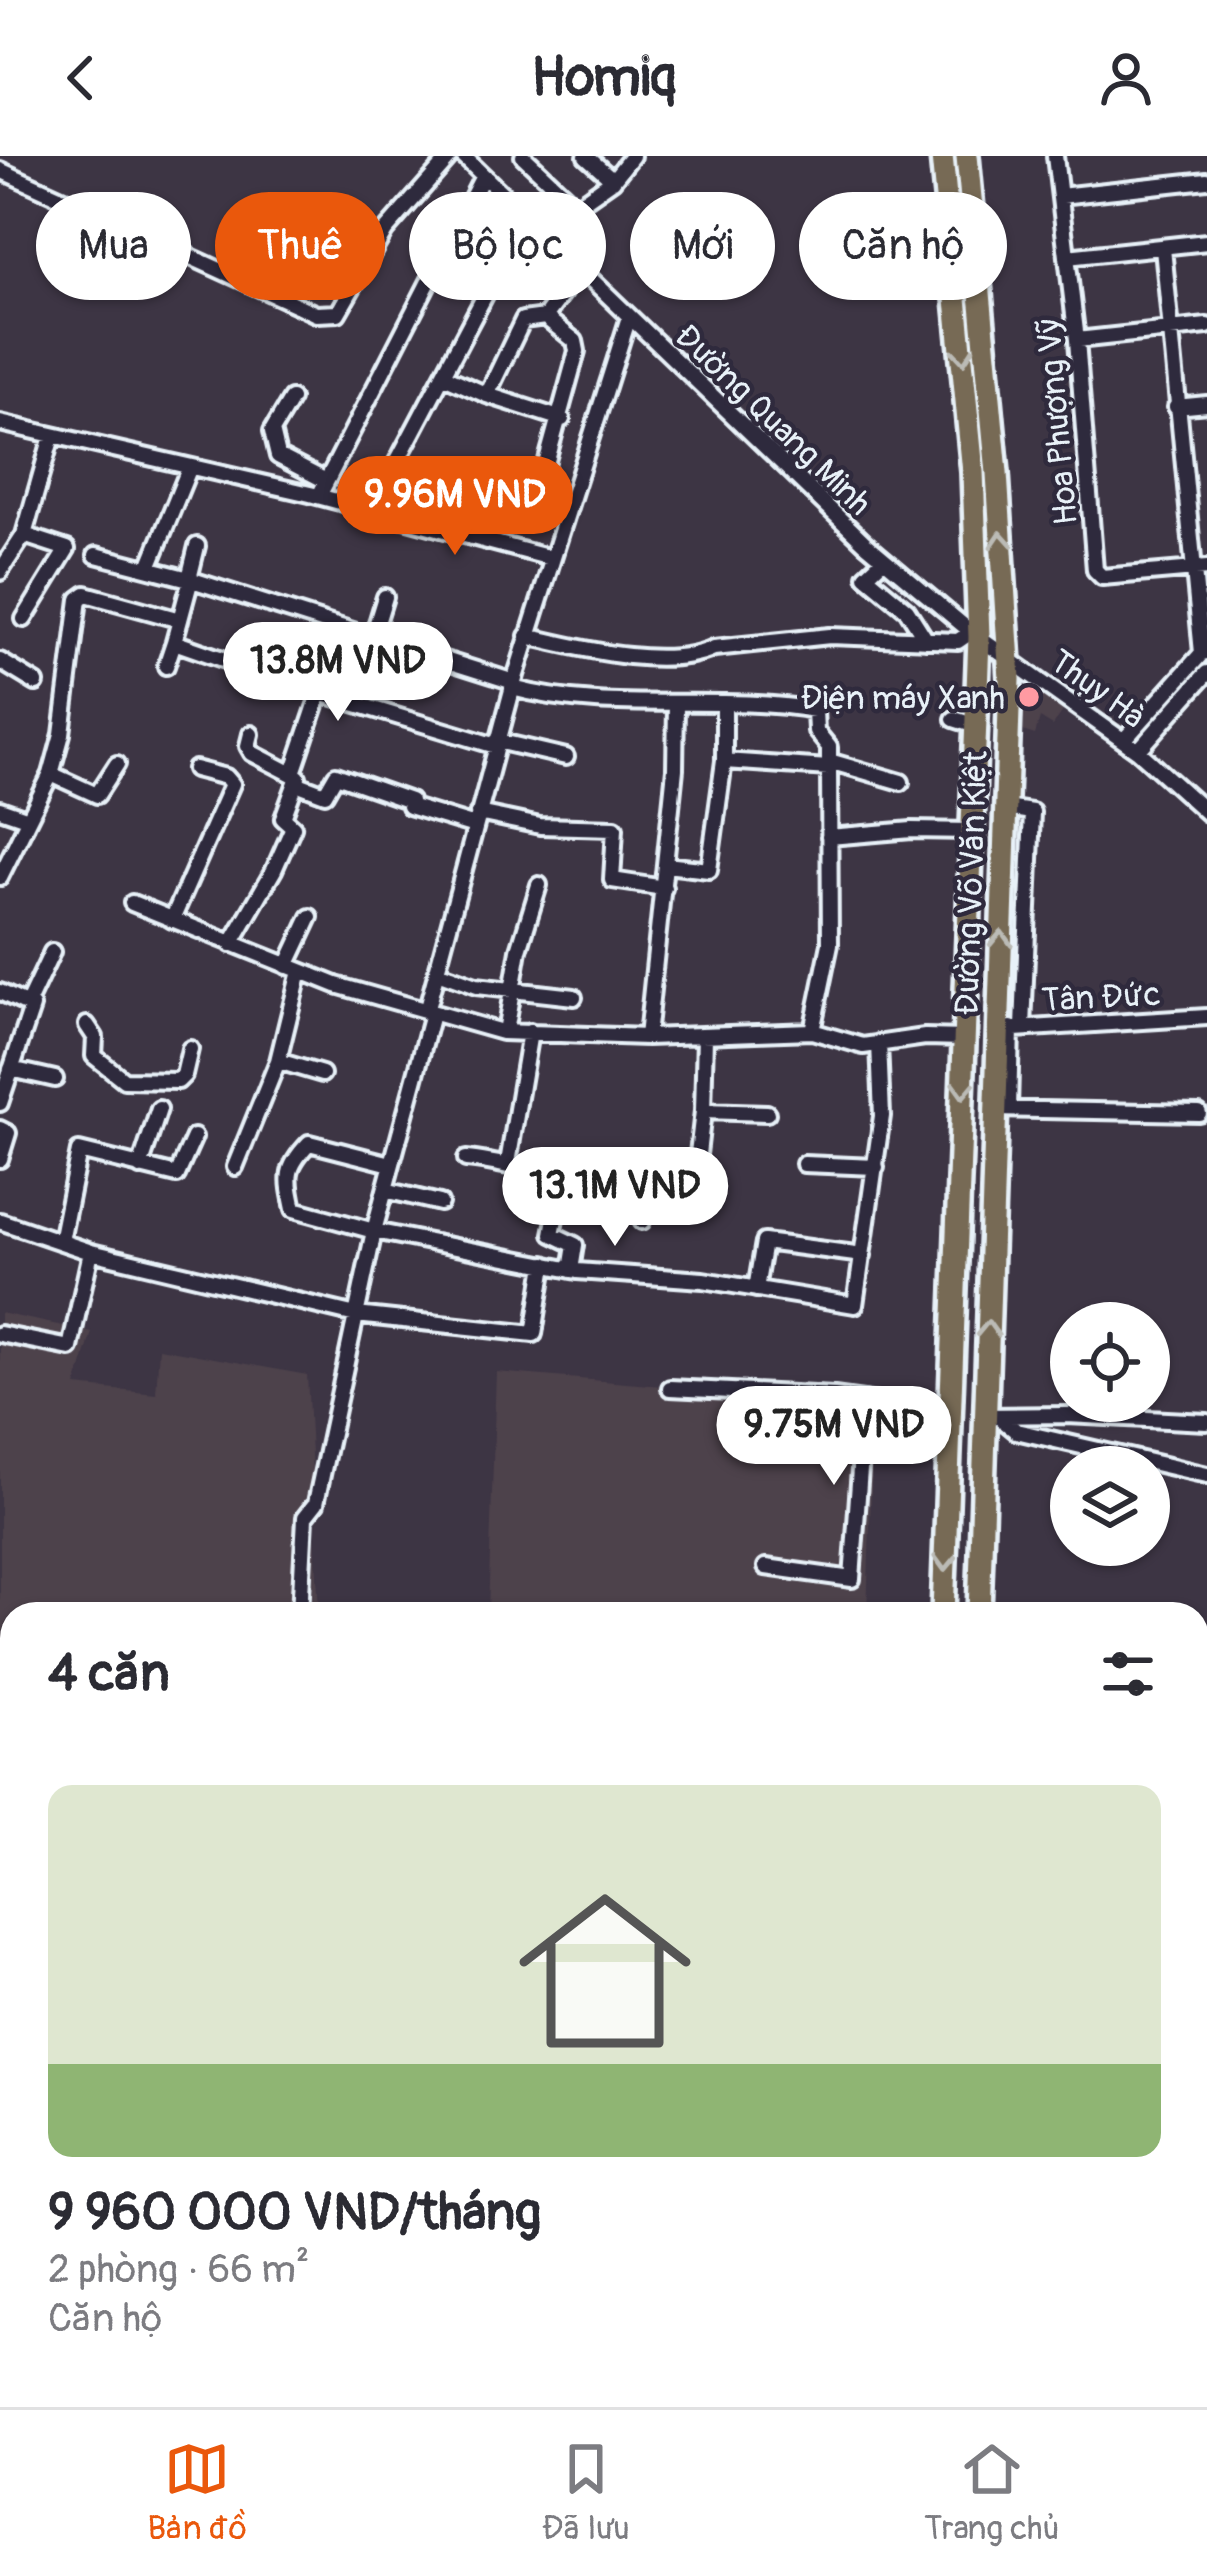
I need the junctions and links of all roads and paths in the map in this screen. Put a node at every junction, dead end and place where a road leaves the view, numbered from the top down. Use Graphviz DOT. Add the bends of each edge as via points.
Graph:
graph roads {
  1 [pos="451,156"];
  2 [pos="463,156"];
  3 [pos="524,156"];
  4 [pos="586,156"];
  5 [pos="632,156"];
  6 [pos="942,156"];
  7 [pos="967,156"];
  8 [pos="1055,156"];
  9 [pos="0,170"];
  10 [pos="483,176"];
  11 [pos="614,180"];
  12 [pos="1207,180"];
  13 [pos="475,192"];
  14 [pos="500,192"];
  15 [pos="561,192"];
  16 [pos="596,192"];
  17 [pos="1060,196"];
  18 [pos="1207,242"];
  19 [pos="1163,248"];
  20 [pos="1067,257"];
  21 [pos="606,295"];
  22 [pos="418,300"];
  23 [pos="483,300"];
  24 [pos="558,300"];
  25 [pos="628,316"];
  26 [pos="545,317"];
  27 [pos="1207,326"];
  28 [pos="1170,330"];
  29 [pos="1077,340"];
  30 [pos="444,376"];
  31 [pos="487,395"];
  32 [pos="291,399"];
  33 [pos="1207,404"];
  34 [pos="1176,407"];
  35 [pos="562,418"];
  36 [pos="0,423"];
  37 [pos="52,436"];
  38 [pos="189,469"];
  39 [pos="390,475"];
  40 [pos="323,489"];
  41 [pos="372,509"];
  42 [pos="24,535"];
  43 [pos="196,546"];
  44 [pos="96,555"];
  45 [pos="551,558"];
  46 [pos="884,559"];
  47 [pos="149,567"];
  48 [pos="1201,569"];
  49 [pos="0,572"];
  50 [pos="190,579"];
  51 [pos="385,597"];
  52 [pos="24,619"];
  53 [pos="180,620"];
  54 [pos="975,634"];
  55 [pos="373,636"];
  56 [pos="527,636"];
  57 [pos="926,640"];
  58 [pos="174,642"];
  59 [pos="1204,652"];
  60 [pos="1009,657"];
  61 [pos="0,661"];
  62 [pos="166,666"];
  63 [pos="1207,673"];
  64 [pos="35,683"];
  65 [pos="513,685"];
  66 [pos="320,693"];
  67 [pos="724,703"];
  68 [pos="676,704"];
  69 [pos="251,734"];
  70 [pos="1124,740"];
  71 [pos="496,743"];
  72 [pos="1138,751"];
  73 [pos="566,757"];
  74 [pos="724,761"];
  75 [pos="117,764"];
  76 [pos="829,764"];
  77 [pos="195,769"];
  78 [pos="51,775"];
  79 [pos="294,778"];
  80 [pos="901,782"];
  81 [pos="0,809"];
  82 [pos="1207,813"];
  83 [pos="26,818"];
  84 [pos="476,820"];
  85 [pos="972,831"];
  86 [pos="829,837"];
  87 [pos="666,865"];
  88 [pos="0,878"];
  89 [pos="539,885"];
  90 [pos="664,888"];
  91 [pos="132,903"];
  92 [pos="310,917"];
  93 [pos="172,920"];
  94 [pos="231,944"];
  95 [pos="52,952"];
  96 [pos="293,968"];
  97 [pos="436,972"];
  98 [pos="510,990"];
  99 [pos="0,992"];
  100 [pos="574,997"];
  101 [pos="27,1005"];
  102 [pos="429,1013"];
  103 [pos="1207,1017"];
  104 [pos="87,1025"];
  105 [pos="1011,1029"];
  106 [pos="812,1031"];
  107 [pos="505,1032"];
  108 [pos="530,1032"];
  109 [pos="705,1036"];
  110 [pos="646,1037"];
  111 [pos="964,1038"];
  112 [pos="879,1043"];
  113 [pos="190,1049"];
  114 [pos="278,1061"];
  115 [pos="11,1069"];
  116 [pos="322,1074"];
  117 [pos="55,1079"];
  118 [pos="0,1102"];
  119 [pos="159,1109"];
  120 [pos="1002,1109"];
  121 [pos="704,1111"];
  122 [pos="767,1113"];
  123 [pos="1199,1113"];
  124 [pos="0,1129"];
  125 [pos="194,1137"];
  126 [pos="0,1159"];
  127 [pos="466,1159"];
  128 [pos="508,1163"];
  129 [pos="392,1164"];
  130 [pos="804,1164"];
  131 [pos="140,1167"];
  132 [pos="235,1167"];
  133 [pos="875,1168"];
  134 [pos="563,1178"];
  135 [pos="649,1182"];
  136 [pos="385,1190"];
  137 [pos="440,1203"];
  138 [pos="0,1221"];
  139 [pos="642,1221"];
  140 [pos="374,1231"];
  141 [pos="61,1241"];
  142 [pos="91,1252"];
  143 [pos="862,1255"];
  144 [pos="545,1264"];
  145 [pos="571,1270"];
  146 [pos="756,1289"];
  147 [pos="356,1315"];
  148 [pos="0,1334"];
  149 [pos="670,1388"];
  150 [pos="865,1400"];
  151 [pos="951,1412"];
  152 [pos="992,1416"];
  153 [pos="1207,1422"];
  154 [pos="1207,1474"];
  155 [pos="766,1567"];
  156 [pos="301,1602"];
  157 [pos="944,1602"];
  158 [pos="980,1602"];
  1 -- 9 [label="street" via="385,231 338,313 329,315"];
  2 -- 10 [label="street, Đường Quang Minh"];
  3 -- 15 [label="street"];
  4 -- 11 [label="street"];
  5 -- 11 [label="street"];
  6 -- 54 [label="highway, Đường Võ Văn Kiệt, one-way" via="973,472"];
  60 -- 7 [label="highway, Đường Võ Văn Kiệt, one-way"];
  8 -- 17 [label="street, Hoa Phượng Vỹ"];
  10 -- 13 [label="street"];
  10 -- 14 [label="street, Đường Quang Minh"];
  11 -- 16 [label="street"];
  12 -- 17 [label="street"];
  17 -- 20 [label="street, Hoa Phượng Vỹ"];
  18 -- 19 [label="street"];
  19 -- 20 [label="street"];
  19 -- 28 [label="street"];
  20 -- 29 [label="street, Hoa Phượng Vỹ"];
  21 -- 25 [label="street, Đường Quang Minh"];
  22 -- 40 [label="street"];
  23 -- 30 [label="street"];
  24 -- 26 [label="street"];
  25 -- 45 [label="street"];
  25 -- 46 [label="street, Đường Quang Minh"];
  26 -- 31 [label="street" via="524,320"];
  26 -- 35 [label="street" via="577,347"];
  27 -- 28 [label="street"];
  28 -- 29 [label="street"];
  28 -- 34 [label="street"];
  29 -- 48 [label="street, Hoa Phượng Vỹ" via="1095,570 1102,577"];
  30 -- 31 [label="street"];
  30 -- 39 [label="street"];
  31 -- 35 [label="street"];
  32 -- 40 [label="street" via="272,431 278,456"];
  33 -- 34 [label="street"];
  34 -- 48 [label="street"];
  35 -- 39 [label="street" via="535,508"];
  36 -- 37 [label="street"];
  37 -- 38 [label="street"];
  37 -- 42 [label="street"];
  38 -- 40 [label="street"];
  38 -- 47 [label="street"];
  39 -- 41 [label="street"];
  40 -- 41 [label="street"];
  41 -- 45 [label="street"];
  42 -- 49 [label="street"];
  42 -- 52 [label="street" via="67,549"];
  43 -- 50 [label="street"];
  44 -- 47 [label="street"];
  45 -- 56 [label="street"];
  46 -- 54 [label="street, Đường Quang Minh"];
  46 -- 57 [label="street" via="866,576 907,610"];
  47 -- 50 [label="street"];
  48 -- 59 [label="street"];
  50 -- 53 [label="street"];
  50 -- 55 [label="street"];
  51 -- 55 [label="street"];
  53 -- 58 [label="street"];
  53 -- 78 [label="street" via="82,596"];
  54 -- 57 [label="street"];
  54 -- 60 [label="street, Đường Quang Minh"];
  54 -- 85 [label="highway, Đường Võ Văn Kiệt" via="965,723"];
  55 -- 65 [label="street"];
  56 -- 57 [label="street" via="673,657 830,636"];
  56 -- 65 [label="street"];
  58 -- 62 [label="street"];
  58 -- 66 [label="street"];
  59 -- 70 [label="street"];
  60 -- 70 [label="street, Thụy Hà"];
  60 -- 105 [label="highway, Đường Võ Văn Kiệt"];
  61 -- 64 [label="street"];
  63 -- 72 [label="street"];
  65 -- 68 [label="street" via="556,700"];
  65 -- 71 [label="street"];
  66 -- 71 [label="street"];
  66 -- 79 [label="street"];
  67 -- 68 [label="street"];
  67 -- 74 [label="street"];
  67 -- 76 [label="street" via="815,710"];
  68 -- 87 [label="street"];
  69 -- 79 [label="street" via="252,753"];
  70 -- 72 [label="street, Thụy Hà"];
  71 -- 73 [label="street"];
  71 -- 84 [label="street"];
  72 -- 82 [label="street, Thụy Hà"];
  74 -- 76 [label="street"];
  74 -- 87 [label="street" via="709,870"];
  75 -- 78 [label="street" via="97,795"];
  76 -- 80 [label="street"];
  76 -- 86 [label="street"];
  77 -- 93 [label="street" via="232,784"];
  78 -- 83 [label="street"];
  79 -- 84 [label="street" via="325,794 336,775 435,817"];
  79 -- 94 [label="street" via="284,818 293,827"];
  81 -- 83 [label="street"];
  83 -- 88 [label="street"];
  84 -- 90 [label="street" via="615,828 613,880"];
  84 -- 97 [label="street"];
  85 -- 86 [label="street"];
  85 -- 111 [label="highway, Đường Võ Văn Kiệt"];
  86 -- 106 [label="street" via="830,944"];
  87 -- 90 [label="street"];
  89 -- 98 [label="street"];
  90 -- 110 [label="street"];
  91 -- 93 [label="street"];
  92 -- 96 [label="street"];
  93 -- 94 [label="street"];
  94 -- 96 [label="street"];
  95 -- 101 [label="street"];
  96 -- 102 [label="street"];
  96 -- 114 [label="street"];
  97 -- 98 [label="street"];
  97 -- 102 [label="street"];
  98 -- 100 [label="street"];
  98 -- 107 [label="street"];
  99 -- 101 [label="street"];
  101 -- 115 [label="street"];
  102 -- 107 [label="street"];
  102 -- 129 [label="street"];
  103 -- 105 [label="street, Tân Đức"];
  104 -- 113 [label="street" via="94,1056 124,1080 178,1081"];
  105 -- 120 [label="highway, Đường Võ Văn Kiệt"];
  106 -- 109 [label="street"];
  106 -- 112 [label="street"];
  107 -- 108 [label="street"];
  108 -- 110 [label="street"];
  108 -- 128 [label="street"];
  109 -- 110 [label="street"];
  109 -- 121 [label="street"];
  111 -- 112 [label="street"];
  111 -- 151 [label="highway, Đường Võ Văn Kiệt, one-way"];
  112 -- 133 [label="street"];
  114 -- 116 [label="street"];
  114 -- 132 [label="street"];
  115 -- 117 [label="street"];
  115 -- 118 [label="street"];
  119 -- 131 [label="street"];
  120 -- 123 [label="street"];
  152 -- 120 [label="highway, Đường Võ Văn Kiệt, one-way"];
  121 -- 122 [label="street"];
  121 -- 135 [label="street" via="695,1180"];
  124 -- 126 [label="street" via="8,1133"];
  125 -- 131 [label="street" via="177,1174"];
  127 -- 128 [label="street"];
  128 -- 134 [label="street"];
  129 -- 136 [label="street"];
  129 -- 140 [label="street" via="309,1143 287,1178 294,1210"];
  130 -- 133 [label="street"];
  131 -- 141 [label="street" via="79,1150"];
  133 -- 143 [label="street"];
  134 -- 135 [label="street"];
  134 -- 145 [label="street" via="552,1234 575,1245"];
  135 -- 139 [label="street"];
  136 -- 137 [label="street"];
  136 -- 140 [label="street"];
  138 -- 141 [label="street"];
  140 -- 144 [label="street"];
  140 -- 147 [label="street"];
  141 -- 142 [label="street"];
  142 -- 147 [label="street"];
  142 -- 148 [label="street" via="70,1348"];
  143 -- 146 [label="street" via="764,1242"];
  143 -- 146 [label="street" via="855,1305"];
  144 -- 145 [label="street"];
  144 -- 147 [label="street" via="534,1334"];
  145 -- 146 [label="street"];
  147 -- 156 [label="street" via="316,1503 305,1517"];
  149 -- 150 [label="street"];
  150 -- 151 [label="street"];
  150 -- 155 [label="street" via="852,1579"];
  151 -- 157 [label="highway, Đường Võ Văn Kiệt, one-way"];
  152 -- 153 [label="street"];
  152 -- 154 [label="street" via="1016,1431"];
  152 -- 158 [label="highway, Đường Võ Văn Kiệt"];
}
